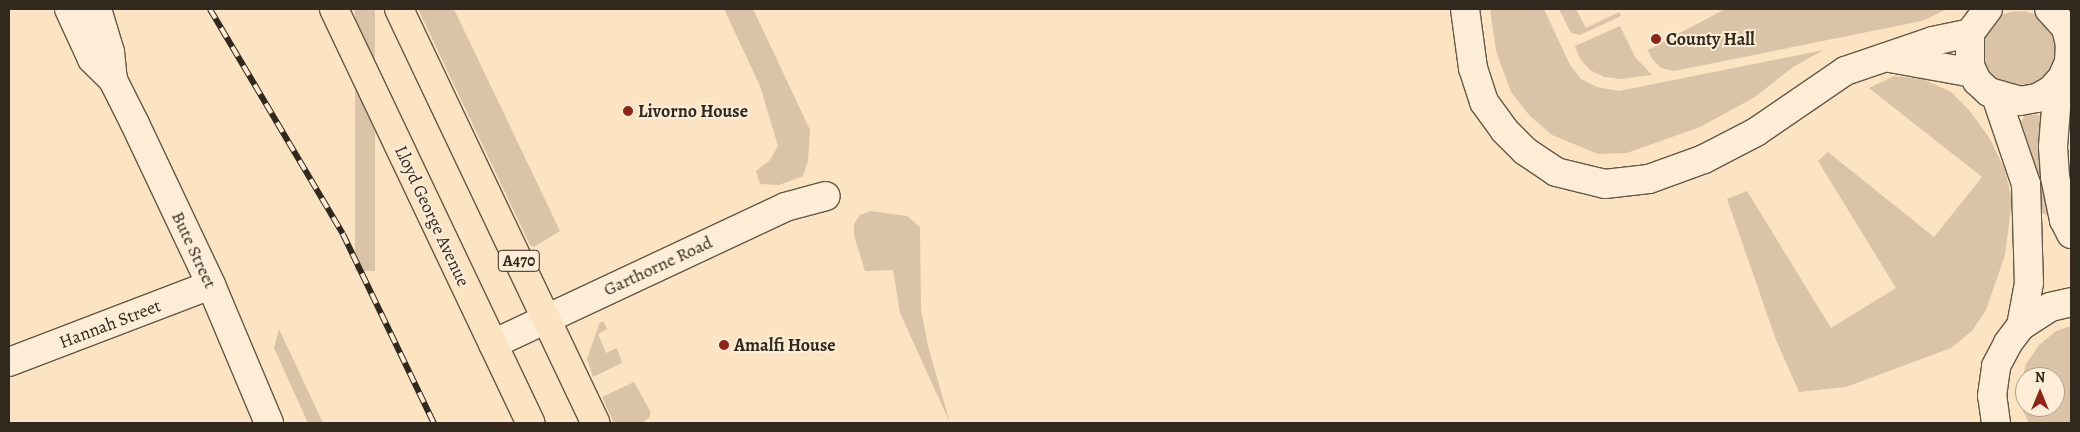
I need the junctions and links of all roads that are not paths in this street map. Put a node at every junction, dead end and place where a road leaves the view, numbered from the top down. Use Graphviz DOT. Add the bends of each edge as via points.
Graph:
graph roads {
  1 [pos="70,9"];
  2 [pos="97,9"];
  3 [pos="334,9"];
  4 [pos="400,9"];
  5 [pos="1465,9"];
  6 [pos="1988,9"];
  7 [pos="2049,9"];
  8 [pos="1970,33"];
  9 [pos="1883,56"];
  10 [pos="1973,73"];
  11 [pos="113,80"];
  12 [pos="2058,84"];
  13 [pos="1996,96"];
  14 [pos="826,196"];
  15 [pos="2071,234"];
  16 [pos="211,285"];
  17 [pos="2071,302"];
  18 [pos="546,318"];
  19 [pos="2022,326"];
  20 [pos="492,344"];
  21 [pos="9,362"];
  22 [pos="270,423"];
  23 [pos="531,423"];
  24 [pos="596,423"];
  25 [pos="1996,423"];
  1 -- 11 [label="street, Bute Street" via="92,59"];
  2 -- 11 [label="street, Bute Street" via="110,52"];
  3 -- 20 [label="main road, Lloyd George Avenue"];
  4 -- 18 [label="main road, A470"];
  5 -- 9 [label="street" via="1473,68 1484,102 1504,130 1525,151 1556,172 1605,184 1649,179 1704,159 1756,132 1846,71"];
  6 -- 8 [label="street"];
  7 -- 12 [label="street" via="2066,28 2070,45 2069,62"];
  8 -- 9 [label="street"];
  8 -- 10 [label="street" via="1967,50"];
  9 -- 10 [label="street"];
  10 -- 13 [label="street" via="1977,81"];
  11 -- 16 [label="street, Bute Street"];
  12 -- 13 [label="street" via="2037,98 2020,102"];
  12 -- 15 [label="street" via="2054,177 2064,220"];
  13 -- 19 [label="street" via="2026,184 2029,283"];
  14 -- 18 [label="street, Garthorne Road" via="785,207"];
  16 -- 21 [label="street, Hannah Street"];
  16 -- 22 [label="street, Bute Street"];
  17 -- 19 [label="street" via="2050,307"];
  18 -- 20 [label="street, Garthorne Road"];
  18 -- 24 [label="main road, A470"];
  19 -- 25 [label="street" via="2008,342 1996,366 1992,396"];
  20 -- 23 [label="main road, Lloyd George Avenue"];
}
